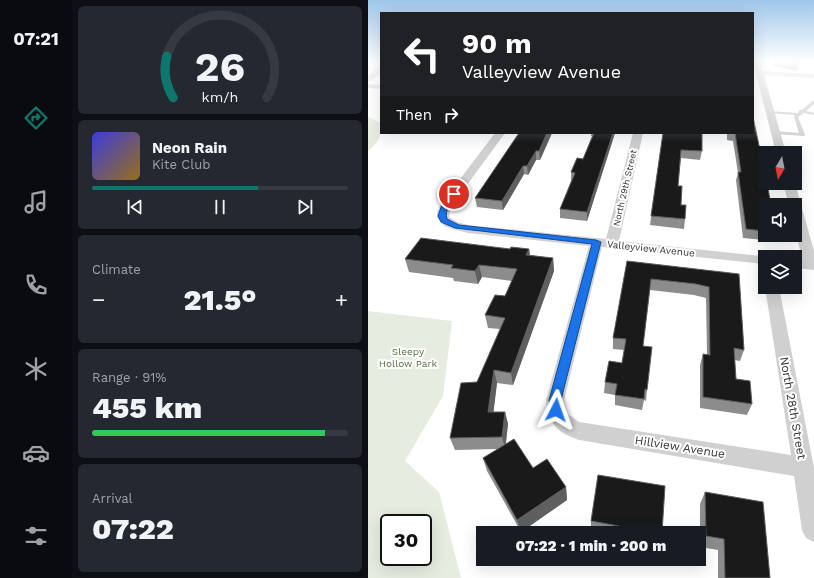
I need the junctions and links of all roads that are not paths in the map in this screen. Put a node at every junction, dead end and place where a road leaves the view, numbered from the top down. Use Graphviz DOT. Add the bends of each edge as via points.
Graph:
graph roads {
  1 [pos="763,88"];
  2 [pos="814,102"];
  3 [pos="770,112"];
  4 [pos="800,112"];
  5 [pos="814,114"];
  6 [pos="776,133"];
  7 [pos="499,134"];
  8 [pos="638,134"];
  9 [pos="779,146"];
  10 [pos="791,190"];
  11 [pos="604,243"];
  12 [pos="758,259"];
  13 [pos="802,264"];
  14 [pos="813,265"];
  15 [pos="773,294"];
  16 [pos="561,420"];
  17 [pos="803,467"];
  18 [pos="814,530"];
  1 -- 3 [label="street"];
  2 -- 4 [label="lane"];
  3 -- 4 [label="lane"];
  3 -- 6 [label="street"];
  4 -- 5 [label="lane"];
  4 -- 6 [label="lane" via="796,117 802,135"];
  6 -- 9 [label="street"];
  7 -- 11 [label="street, Valleyview Avenue" via="442,211 443,220 468,229"];
  8 -- 11 [label="street, North 29th Street"];
  10 -- 14 [label="street"];
  11 -- 12 [label="street, Valleyview Avenue"];
  11 -- 16 [label="street, North 29th Street" via="555,400"];
  13 -- 14 [label="street"];
  15 -- 17 [label="street, North 28th Street"];
  16 -- 17 [label="street, Hillview Avenue" via="568,427 579,431"];
  17 -- 18 [label="street, North 28th Street"];
}
